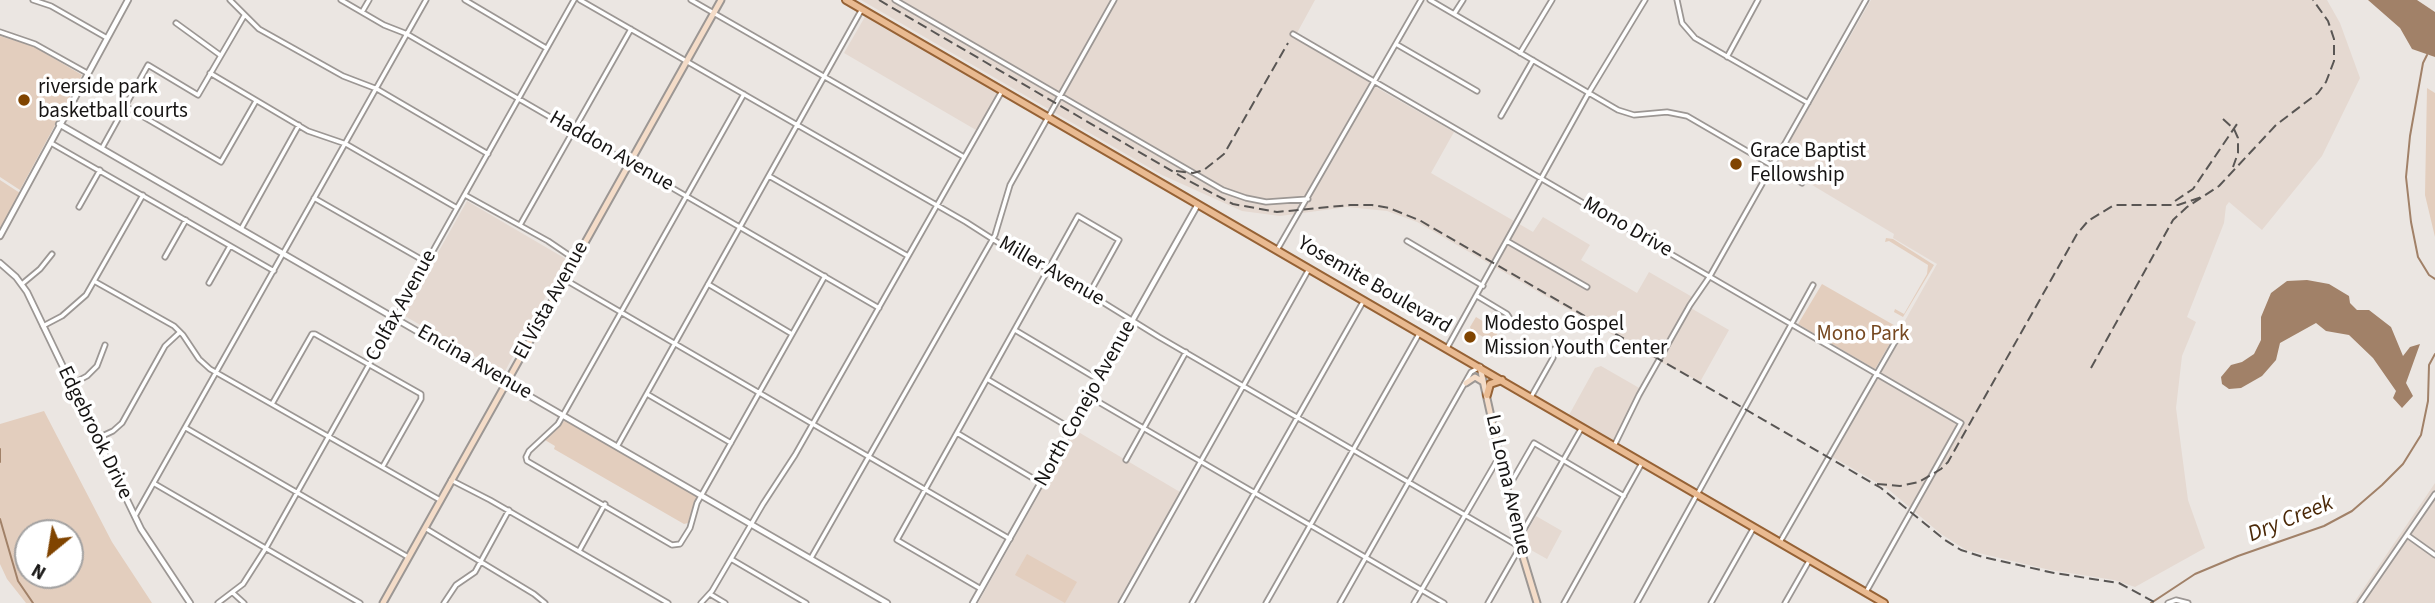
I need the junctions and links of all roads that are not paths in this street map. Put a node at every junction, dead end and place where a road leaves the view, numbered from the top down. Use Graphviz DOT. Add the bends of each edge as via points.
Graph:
graph roads {
  1 [pos="33,0"];
  2 [pos="230,0"];
  3 [pos="341,0"];
  4 [pos="369,0"];
  5 [pos="426,0"];
  6 [pos="465,0"];
  7 [pos="574,0"];
  8 [pos="580,0"];
  9 [pos="691,0"];
  10 [pos="722,0"];
  11 [pos="846,0"];
  12 [pos="895,0"];
  13 [pos="1114,0"];
  14 [pos="1421,0"];
  15 [pos="1430,0"];
  16 [pos="1463,0"];
  17 [pos="1552,0"];
  18 [pos="1645,0"];
  19 [pos="1677,0"];
  20 [pos="1758,0"];
  21 [pos="125,1"];
  22 [pos="1863,1"];
  23 [pos="862,9"];
  24 [pos="362,12"];
  25 [pos="714,13"];
  26 [pos="1454,14"];
  27 [pos="244,16"];
  28 [pos="176,23"];
  29 [pos="631,29"];
  30 [pos="0,32"];
  31 [pos="407,34"];
  32 [pos="1293,34"];
  33 [pos="107,38"];
  34 [pos="1396,44"];
  35 [pos="547,48"];
  36 [pos="1520,53"];
  37 [pos="220,55"];
  38 [pos="1727,57"];
  39 [pos="1532,61"];
  40 [pos="687,62"];
  41 [pos="210,73"];
  42 [pos="87,74"];
  43 [pos="824,77"];
  44 [pos="1373,81"];
  45 [pos="377,89"];
  46 [pos="1002,91"];
  47 [pos="1477,91"];
  48 [pos="744,94"];
  49 [pos="1588,94"];
  50 [pos="1059,96"];
  51 [pos="519,99"];
  52 [pos="256,101"];
  53 [pos="1808,103"];
  54 [pos="125,106"];
  55 [pos="1501,116"];
  56 [pos="1049,117"];
  57 [pos="60,124"];
  58 [pos="299,125"];
  59 [pos="797,125"];
  60 [pos="573,130"];
  61 [pos="51,142"];
  62 [pos="346,144"];
  63 [pos="102,148"];
  64 [pos="488,154"];
  65 [pos="964,157"];
  66 [pos="629,163"];
  67 [pos="1773,165"];
  68 [pos="100,170"];
  69 [pos="769,176"];
  70 [pos="1541,178"];
  71 [pos="1802,183"];
  72 [pos="143,195"];
  73 [pos="465,195"];
  74 [pos="688,196"];
  75 [pos="314,198"];
  76 [pos="1308,199"];
  77 [pos="1198,204"];
  78 [pos="937,205"];
  79 [pos="79,207"];
  80 [pos="457,208"];
  81 [pos="186,220"];
  82 [pos="520,225"];
  83 [pos="740,226"];
  84 [pos="241,229"];
  85 [pos="0,236"];
  86 [pos="992,239"];
  87 [pos="1507,240"];
  88 [pos="1407,241"];
  89 [pos="230,246"];
  90 [pos="1277,250"];
  91 [pos="52,254"];
  92 [pos="284,254"];
  93 [pos="908,256"];
  94 [pos="165,257"];
  95 [pos="576,260"];
  96 [pos="426,262"];
  97 [pos="0,263"];
  98 [pos="1049,269"];
  99 [pos="1309,270"];
  100 [pos="274,271"];
  101 [pos="825,276"];
  102 [pos="1710,276"];
  103 [pos="564,279"];
  104 [pos="94,281"];
  105 [pos="209,283"];
  106 [pos="22,284"];
  107 [pos="708,284"];
  108 [pos="1813,285"];
  109 [pos="1483,286"];
  110 [pos="1587,287"];
  111 [pos="1089,294"];
  112 [pos="1477,296"];
  113 [pos="1364,300"];
  114 [pos="879,307"];
  115 [pos="622,313"];
  116 [pos="395,318"];
  117 [pos="1133,321"];
  118 [pos="1513,323"];
  119 [pos="1791,324"];
  120 [pos="43,326"];
  121 [pos="1903,328"];
  122 [pos="1015,330"];
  123 [pos="180,332"];
  124 [pos="1420,332"];
  125 [pos="792,334"];
  126 [pos="676,342"];
  127 [pos="105,345"];
  128 [pos="1447,348"];
  129 [pos="1554,349"];
  130 [pos="1186,352"];
  131 [pos="370,365"];
  132 [pos="1480,367"];
  133 [pos="217,372"];
  134 [pos="1877,374"];
  135 [pos="988,379"];
  136 [pos="1099,380"];
  137 [pos="1502,380"];
  138 [pos="507,382"];
  139 [pos="1465,383"];
  140 [pos="1484,383"];
  141 [pos="72,384"];
  142 [pos="1244,386"];
  143 [pos="760,392"];
  144 [pos="647,394"];
  145 [pos="1487,395"];
  146 [pos="1090,397"];
  147 [pos="1531,397"];
  148 [pos="272,404"];
  149 [pos="563,414"];
  150 [pos="1298,417"];
  151 [pos="813,423"];
  152 [pos="1582,427"];
  153 [pos="186,428"];
  154 [pos="1144,428"];
  155 [pos="1072,429"];
  156 [pos="957,433"];
  157 [pos="329,436"];
  158 [pos="98,438"];
  159 [pos="731,443"];
  160 [pos="618,445"];
  161 [pos="1614,446"];
  162 [pos="1353,449"];
  163 [pos="1500,455"];
  164 [pos="869,456"];
  165 [pos="1126,460"];
  166 [pos="1564,460"];
  167 [pos="1201,461"];
  168 [pos="1642,463"];
  169 [pos="383,467"];
  170 [pos="451,480"];
  171 [pos="1409,482"];
  172 [pos="1041,483"];
  173 [pos="155,484"];
  174 [pos="1508,488"];
  175 [pos="926,489"];
  176 [pos="298,492"];
  177 [pos="1255,493"];
  178 [pos="2435,494"];
  179 [pos="702,495"];
  180 [pos="1698,495"];
  181 [pos="1624,496"];
  182 [pos="440,500"];
  183 [pos="605,504"];
  184 [pos="509,510"];
  185 [pos="1465,514"];
  186 [pos="135,517"];
  187 [pos="752,524"];
  188 [pos="1311,525"];
  189 [pos="1754,527"];
  190 [pos="424,528"];
  191 [pos="2407,534"];
  192 [pos="1519,538"];
  193 [pos="1010,539"];
  194 [pos="1780,542"];
  195 [pos="1520,547"];
  196 [pos="266,548"];
  197 [pos="579,551"];
  198 [pos="2435,555"];
  199 [pos="408,557"];
  200 [pos="1366,557"];
  201 [pos="811,558"];
  202 [pos="731,559"];
  203 [pos="1810,559"];
  204 [pos="481,562"];
  205 [pos="981,589"];
  206 [pos="1422,590"];
  207 [pos="1866,592"];
  208 [pos="233,593"];
  209 [pos="710,594"];
  210 [pos="190,603"];
  211 [pos="218,603"];
  212 [pos="244,603"];
  213 [pos="360,603"];
  214 [pos="383,603"];
  215 [pos="444,603"];
  216 [pos="545,603"];
  217 [pos="668,603"];
  218 [pos="701,603"];
  219 [pos="725,603"];
  220 [pos="806,603"];
  221 [pos="887,603"];
  222 [pos="973,603"];
  223 [pos="1121,603"];
  224 [pos="1192,603"];
  225 [pos="1266,603"];
  226 [pos="1340,603"];
  227 [pos="1414,603"];
  228 [pos="1444,603"];
  229 [pos="1488,603"];
  230 [pos="1537,603"];
  231 [pos="1564,603"];
  232 [pos="1637,603"];
  233 [pos="1711,603"];
  234 [pos="1785,603"];
  235 [pos="1884,603"];
  236 [pos="2168,603"];
  237 [pos="2188,603"];
  238 [pos="2360,603"];
  1 -- 33 [label="street"];
  2 -- 27 [label="street"];
  3 -- 24 [label="street, Haddon Avenue"];
  4 -- 24 [label="street"];
  5 -- 31 [label="street"];
  6 -- 35 [label="street"];
  7 -- 35 [label="street, Colfax Avenue"];
  8 -- 29 [label="street, Miller Avenue"];
  9 -- 25 [label="street"];
  10 -- 25 [label="main road, El Vista Avenue"];
  11 -- 23 [label="main road, Yosemite Boulevard"];
  12 -- 50 [label="street"];
  13 -- 50 [label="street"];
  14 -- 34 [label="street"];
  15 -- 26 [label="street"];
  16 -- 26 [label="street"];
  17 -- 36 [label="street"];
  18 -- 49 [label="street"];
  19 -- 38 [label="street" via="1682,23 1690,34"];
  20 -- 38 [label="street"];
  21 -- 33 [label="street"];
  22 -- 53 [label="street"];
  23 -- 43 [label="street"];
  23 -- 46 [label="main road, Yosemite Boulevard"];
  24 -- 31 [label="street, Haddon Avenue"];
  25 -- 40 [label="main road, El Vista Avenue"];
  25 -- 43 [label="street"];
  26 -- 36 [label="street"];
  27 -- 37 [label="street"];
  27 -- 45 [label="street" via="343,76"];
  28 -- 37 [label="street"];
  29 -- 40 [label="street, Miller Avenue"];
  29 -- 60 [label="street"];
  30 -- 42 [label="street" via="35,44"];
  31 -- 45 [label="street"];
  31 -- 51 [label="street, Haddon Avenue"];
  32 -- 44 [label="street, Mono Drive"];
  33 -- 42 [label="street"];
  34 -- 44 [label="street"];
  34 -- 47 [label="street"];
  35 -- 51 [label="street, Colfax Avenue"];
  36 -- 39 [label="street"];
  37 -- 41 [label="street"];
  38 -- 53 [label="street"];
  39 -- 49 [label="street"];
  39 -- 55 [label="street"];
  40 -- 48 [label="street, Miller Avenue"];
  40 -- 66 [label="main road, El Vista Avenue"];
  41 -- 52 [label="street"];
  41 -- 54 [label="street" via="198,95 148,65"];
  42 -- 57 [label="street"];
  43 -- 59 [label="street"];
  43 -- 65 [label="street"];
  44 -- 70 [label="street, Mono Drive"];
  44 -- 76 [label="street"];
  45 -- 62 [label="street"];
  45 -- 64 [label="street"];
  46 -- 56 [label="main road, Yosemite Boulevard"];
  46 -- 65 [label="street"];
  48 -- 59 [label="street, Miller Avenue"];
  48 -- 74 [label="street"];
  49 -- 67 [label="street" via="1627,113 1687,116"];
  49 -- 70 [label="street"];
  50 -- 56 [label="street"];
  50 -- 76 [label="street" via="1234,194 1266,202"];
  51 -- 60 [label="street, Haddon Avenue"];
  51 -- 64 [label="street, Colfax Avenue"];
  52 -- 54 [label="street" via="222,162"];
  52 -- 58 [label="street"];
  53 -- 67 [label="street"];
  54 -- 63 [label="street"];
  56 -- 77 [label="main road, Yosemite Boulevard"];
  56 -- 86 [label="street" via="1010,185"];
  57 -- 61 [label="street"];
  57 -- 63 [label="street, Encina Avenue"];
  58 -- 62 [label="street"];
  58 -- 84 [label="street"];
  59 -- 69 [label="street"];
  59 -- 78 [label="street, Miller Avenue"];
  60 -- 66 [label="street, Haddon Avenue"];
  60 -- 82 [label="street"];
  61 -- 68 [label="street"];
  61 -- 85 [label="street"];
  62 -- 75 [label="street"];
  62 -- 80 [label="street"];
  63 -- 84 [label="street, Encina Avenue"];
  64 -- 73 [label="street, Colfax Avenue"];
  65 -- 78 [label="street"];
  66 -- 74 [label="street, Haddon Avenue"];
  66 -- 95 [label="main road, El Vista Avenue"];
  67 -- 71 [label="street"];
  67 -- 102 [label="street"];
  68 -- 72 [label="street"];
  68 -- 79 [label="street"];
  69 -- 83 [label="street"];
  69 -- 93 [label="street"];
  70 -- 87 [label="street"];
  70 -- 102 [label="street, Mono Drive"];
  72 -- 81 [label="street"];
  72 -- 104 [label="street"];
  73 -- 80 [label="street, Colfax Avenue"];
  73 -- 82 [label="street"];
  74 -- 83 [label="street, Haddon Avenue"];
  74 -- 115 [label="street"];
  75 -- 92 [label="street"];
  75 -- 96 [label="street"];
  76 -- 90 [label="street"];
  77 -- 90 [label="main road, Yosemite Boulevard"];
  77 -- 117 [label="street, North Conejo Avenue"];
  78 -- 86 [label="street, Miller Avenue"];
  78 -- 93 [label="street"];
  80 -- 96 [label="street, Colfax Avenue"];
  81 -- 89 [label="street"];
  81 -- 94 [label="street"];
  82 -- 95 [label="street"];
  83 -- 101 [label="street, Haddon Avenue"];
  83 -- 107 [label="street"];
  84 -- 92 [label="street, Encina Avenue"];
  86 -- 98 [label="street, Miller Avenue"];
  86 -- 164 [label="street"];
  87 -- 109 [label="street"];
  87 -- 110 [label="street"];
  88 -- 109 [label="street"];
  89 -- 100 [label="street"];
  89 -- 105 [label="street"];
  90 -- 99 [label="main road, Yosemite Boulevard"];
  91 -- 106 [label="street"];
  92 -- 100 [label="street"];
  92 -- 116 [label="street, Encina Avenue"];
  93 -- 114 [label="street"];
  95 -- 103 [label="main road, El Vista Avenue"];
  96 -- 116 [label="street, Colfax Avenue"];
  97 -- 106 [label="street, Edgebrook Drive"];
  98 -- 111 [label="street, Miller Avenue"];
  98 -- 111 [label="street" via="1078,216 1119,240"];
  98 -- 122 [label="street"];
  99 -- 113 [label="main road, Yosemite Boulevard"];
  99 -- 142 [label="street"];
  100 -- 133 [label="street"];
  101 -- 114 [label="street, Haddon Avenue"];
  101 -- 125 [label="street"];
  102 -- 119 [label="street, Mono Drive"];
  102 -- 161 [label="street" via="1690,304"];
  103 -- 115 [label="street"];
  103 -- 138 [label="main road, El Vista Avenue"];
  104 -- 120 [label="street" via="71,309"];
  104 -- 123 [label="street"];
  106 -- 120 [label="street, Edgebrook Drive"];
  107 -- 125 [label="street"];
  107 -- 126 [label="street"];
  108 -- 119 [label="street"];
  109 -- 112 [label="street"];
  111 -- 117 [label="street, Miller Avenue"];
  112 -- 118 [label="street" via="1506,313"];
  112 -- 128 [label="street"];
  113 -- 124 [label="main road, Yosemite Boulevard"];
  113 -- 150 [label="street"];
  114 -- 151 [label="street"];
  115 -- 126 [label="street"];
  115 -- 149 [label="street"];
  116 -- 131 [label="street, Colfax Avenue"];
  116 -- 138 [label="street, Encina Avenue"];
  117 -- 130 [label="street, Miller Avenue"];
  117 -- 136 [label="street, North Conejo Avenue"];
  119 -- 134 [label="street, Mono Drive"];
  119 -- 180 [label="street"];
  120 -- 141 [label="street, Edgebrook Drive"];
  121 -- 134 [label="street"];
  122 -- 135 [label="street"];
  122 -- 136 [label="street"];
  123 -- 133 [label="street" via="199,359"];
  123 -- 158 [label="street" via="165,346 122,423"];
  124 -- 128 [label="main road, Yosemite Boulevard"];
  124 -- 162 [label="street"];
  125 -- 143 [label="street"];
  126 -- 143 [label="street"];
  126 -- 144 [label="street"];
  127 -- 141 [label="street" via="92,372"];
  128 -- 132 [label="main road, Yosemite Boulevard"];
  129 -- 147 [label="street"];
  130 -- 142 [label="street, Miller Avenue"];
  130 -- 154 [label="street"];
  131 -- 148 [label="street" via="313,333"];
  131 -- 157 [label="street, Colfax Avenue"];
  131 -- 169 [label="street" via="422,395"];
  132 -- 137 [label="main road, Yosemite Boulevard"];
  132 -- 139 [label="street"];
  132 -- 140 [label="main road, La Loma Avenue"];
  133 -- 148 [label="street"];
  133 -- 153 [label="street"];
  134 -- 194 [label="street"];
  134 -- 207 [label="street, Mono Drive" via="1961,423"];
  135 -- 155 [label="street"];
  135 -- 156 [label="street"];
  136 -- 146 [label="street, North Conejo Avenue"];
  137 -- 145 [label="main road" via="1490,384"];
  137 -- 147 [label="main road, Yosemite Boulevard"];
  138 -- 149 [label="street, Encina Avenue"];
  138 -- 170 [label="main road, El Vista Avenue"];
  139 -- 140 [label="main road" via="1475,377"];
  139 -- 171 [label="street"];
  140 -- 145 [label="main road, La Loma Avenue"];
  141 -- 158 [label="street, Edgebrook Drive"];
  142 -- 150 [label="street, Miller Avenue"];
  142 -- 167 [label="street"];
  143 -- 151 [label="street"];
  143 -- 159 [label="street"];
  144 -- 159 [label="street"];
  144 -- 160 [label="street"];
  145 -- 163 [label="main road, La Loma Avenue"];
  146 -- 154 [label="street"];
  146 -- 155 [label="street, North Conejo Avenue"];
  147 -- 152 [label="main road, Yosemite Boulevard"];
  148 -- 157 [label="street"];
  149 -- 160 [label="street, Encina Avenue"];
  149 -- 183 [label="street" via="526,458"];
  150 -- 162 [label="street, Miller Avenue"];
  150 -- 177 [label="street"];
  151 -- 164 [label="street"];
  151 -- 187 [label="street"];
  152 -- 161 [label="main road, Yosemite Boulevard"];
  152 -- 166 [label="street"];
  153 -- 173 [label="street"];
  153 -- 176 [label="street"];
  154 -- 165 [label="street"];
  154 -- 167 [label="street"];
  155 -- 172 [label="street, North Conejo Avenue"];
  156 -- 172 [label="street"];
  156 -- 175 [label="street"];
  157 -- 169 [label="street"];
  157 -- 176 [label="street, Colfax Avenue"];
  158 -- 186 [label="street, Edgebrook Drive"];
  159 -- 179 [label="street"];
  160 -- 179 [label="street, Encina Avenue"];
  161 -- 168 [label="main road, Yosemite Boulevard"];
  162 -- 171 [label="street, Miller Avenue"];
  162 -- 188 [label="street"];
  163 -- 174 [label="main road, La Loma Avenue"];
  163 -- 185 [label="street"];
  164 -- 175 [label="street"];
  164 -- 201 [label="street"];
  166 -- 174 [label="street" via="1534,443"];
  166 -- 181 [label="street"];
  166 -- 192 [label="street"];
  167 -- 177 [label="street"];
  167 -- 223 [label="street"];
  168 -- 180 [label="main road, Yosemite Boulevard"];
  168 -- 181 [label="street"];
  169 -- 182 [label="street"];
  170 -- 182 [label="main road, El Vista Avenue"];
  170 -- 184 [label="street"];
  171 -- 185 [label="street, Miller Avenue"];
  171 -- 200 [label="street"];
  172 -- 193 [label="street, North Conejo Avenue"];
  173 -- 186 [label="street"];
  173 -- 196 [label="street"];
  174 -- 192 [label="main road, La Loma Avenue"];
  175 -- 193 [label="street"];
  175 -- 205 [label="street" via="897,540"];
  176 -- 196 [label="street, Colfax Avenue"];
  176 -- 199 [label="street"];
  177 -- 188 [label="street"];
  177 -- 224 [label="street"];
  178 -- 191 [label="street"];
  179 -- 183 [label="street" via="682,543 672,545"];
  179 -- 187 [label="street, Encina Avenue"];
  180 -- 189 [label="main road, Yosemite Boulevard"];
  180 -- 232 [label="street"];
  181 -- 231 [label="street"];
  182 -- 190 [label="main road, El Vista Avenue"];
  183 -- 197 [label="street"];
  184 -- 197 [label="street"];
  184 -- 204 [label="street"];
  185 -- 195 [label="street, Miller Avenue"];
  185 -- 206 [label="street"];
  186 -- 210 [label="street, Edgebrook Drive"];
  187 -- 201 [label="street, Encina Avenue"];
  187 -- 202 [label="street"];
  188 -- 200 [label="street"];
  188 -- 225 [label="street"];
  189 -- 194 [label="main road, Yosemite Boulevard"];
  189 -- 233 [label="street"];
  190 -- 199 [label="main road, El Vista Avenue"];
  190 -- 204 [label="street"];
  191 -- 198 [label="street"];
  191 -- 238 [label="street"];
  192 -- 195 [label="main road, La Loma Avenue"];
  193 -- 205 [label="street, North Conejo Avenue"];
  194 -- 203 [label="main road, Yosemite Boulevard"];
  195 -- 229 [label="street"];
  195 -- 230 [label="main road, La Loma Avenue"];
  196 -- 208 [label="street, Colfax Avenue"];
  196 -- 213 [label="street"];
  197 -- 217 [label="street"];
  199 -- 214 [label="main road, El Vista Avenue"];
  200 -- 206 [label="street"];
  200 -- 226 [label="street"];
  201 -- 221 [label="street, Encina Avenue"];
  202 -- 209 [label="street"];
  202 -- 220 [label="street"];
  203 -- 207 [label="main road, Yosemite Boulevard"];
  203 -- 234 [label="street"];
  204 -- 215 [label="street"];
  204 -- 216 [label="street"];
  205 -- 222 [label="street, North Conejo Avenue"];
  206 -- 227 [label="street"];
  206 -- 228 [label="street"];
  207 -- 235 [label="main road, Yosemite Boulevard"];
  208 -- 211 [label="street, Colfax Avenue"];
  208 -- 212 [label="street"];
  209 -- 218 [label="street"];
  209 -- 219 [label="street"];
  236 -- 237 [label="street"];
}
